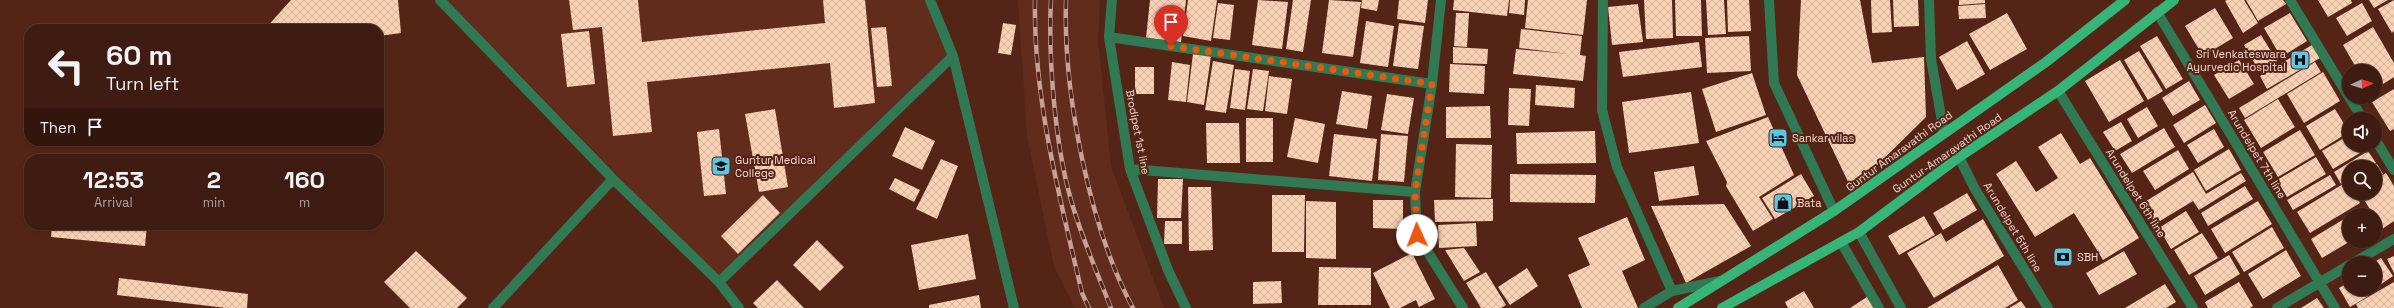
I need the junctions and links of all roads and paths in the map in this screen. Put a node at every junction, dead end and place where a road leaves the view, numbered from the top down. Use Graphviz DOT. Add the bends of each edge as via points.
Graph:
graph roads {
  1 [pos="440,0"];
  2 [pos="930,0"];
  3 [pos="1112,0"];
  4 [pos="1441,0"];
  5 [pos="1603,0"];
  6 [pos="1769,0"];
  7 [pos="1929,0"];
  8 [pos="2124,0"];
  9 [pos="2174,0"];
  10 [pos="2290,0"];
  11 [pos="2157,12"];
  12 [pos="1109,37"];
  13 [pos="953,56"];
  14 [pos="1432,84"];
  15 [pos="2342,85"];
  16 [pos="2058,90"];
  17 [pos="1944,132"];
  18 [pos="2382,150"];
  19 [pos="1959,157"];
  20 [pos="1130,169"];
  21 [pos="2394,170"];
  22 [pos="613,179"];
  23 [pos="1415,192"];
  24 [pos="1834,211"];
  25 [pos="1859,232"];
  26 [pos="2394,239"];
  27 [pos="1841,242"];
  28 [pos="2365,256"];
  29 [pos="2342,269"];
  30 [pos="1724,280"];
  31 [pos="719,282"];
  32 [pos="2320,282"];
  33 [pos="1672,291"];
  34 [pos="1736,305"];
  35 [pos="493,308"];
  36 [pos="739,308"];
  37 [pos="1014,308"];
  38 [pos="1186,308"];
  39 [pos="1463,308"];
  40 [pos="1644,308"];
  41 [pos="1678,308"];
  42 [pos="1722,308"];
  43 [pos="1879,308"];
  44 [pos="1901,308"];
  45 [pos="2048,308"];
  46 [pos="2193,308"];
  47 [pos="2277,308"];
  48 [pos="2335,308"];
  1 -- 22 [label="street"];
  2 -- 13 [label="street"];
  3 -- 12 [label="street, Brodipet 1st line"];
  4 -- 14 [label="street"];
  5 -- 33 [label="street" via="1602,110 1617,167"];
  6 -- 24 [label="street" via="1774,83"];
  7 -- 17 [label="street" via="1931,59"];
  8 -- 17 [label="main road, Guntur Amaravathi Road" via="2046,62"];
  9 -- 11 [label="main road, Guntur-Amaravathi Road"];
  10 -- 15 [label="street"];
  11 -- 16 [label="main road, Guntur-Amaravathi Road"];
  11 -- 32 [label="street, Arundelpet 7th line"];
  12 -- 14 [label="street"];
  12 -- 20 [label="street, Brodipet 1st line"];
  13 -- 31 [label="street"];
  13 -- 37 [label="street"];
  14 -- 23 [label="street"];
  16 -- 19 [label="main road, Guntur-Amaravathi Road"];
  16 -- 46 [label="street, Arundelpet 6th line"];
  17 -- 24 [label="main road, Guntur Amaravathi Road"];
  18 -- 21 [label="street"];
  19 -- 25 [label="main road, Guntur-Amaravathi Road"];
  19 -- 45 [label="street, Arundelpet 5th line" via="1975,189"];
  20 -- 23 [label="street"];
  20 -- 38 [label="street, Brodipet 1st line" via="1168,270"];
  22 -- 31 [label="street"];
  22 -- 35 [label="street"];
  23 -- 39 [label="street" via="1417,235"];
  24 -- 30 [label="main road, Guntur Amaravathi Road"];
  25 -- 27 [label="main road, Guntur-Amaravathi Road"];
  25 -- 44 [label="street"];
  26 -- 28 [label="street"];
  27 -- 34 [label="main road, Guntur-Amaravathi Road"];
  27 -- 43 [label="street"];
  29 -- 32 [label="street"];
  30 -- 33 [label="street"];
  30 -- 41 [label="main road, Guntur Amaravathi Road"];
  31 -- 36 [label="street"];
  32 -- 47 [label="street"];
  32 -- 48 [label="street, Arundelpet 7th line"];
  33 -- 40 [label="street"];
  34 -- 42 [label="main road, Guntur-Amaravathi Road"];
}
